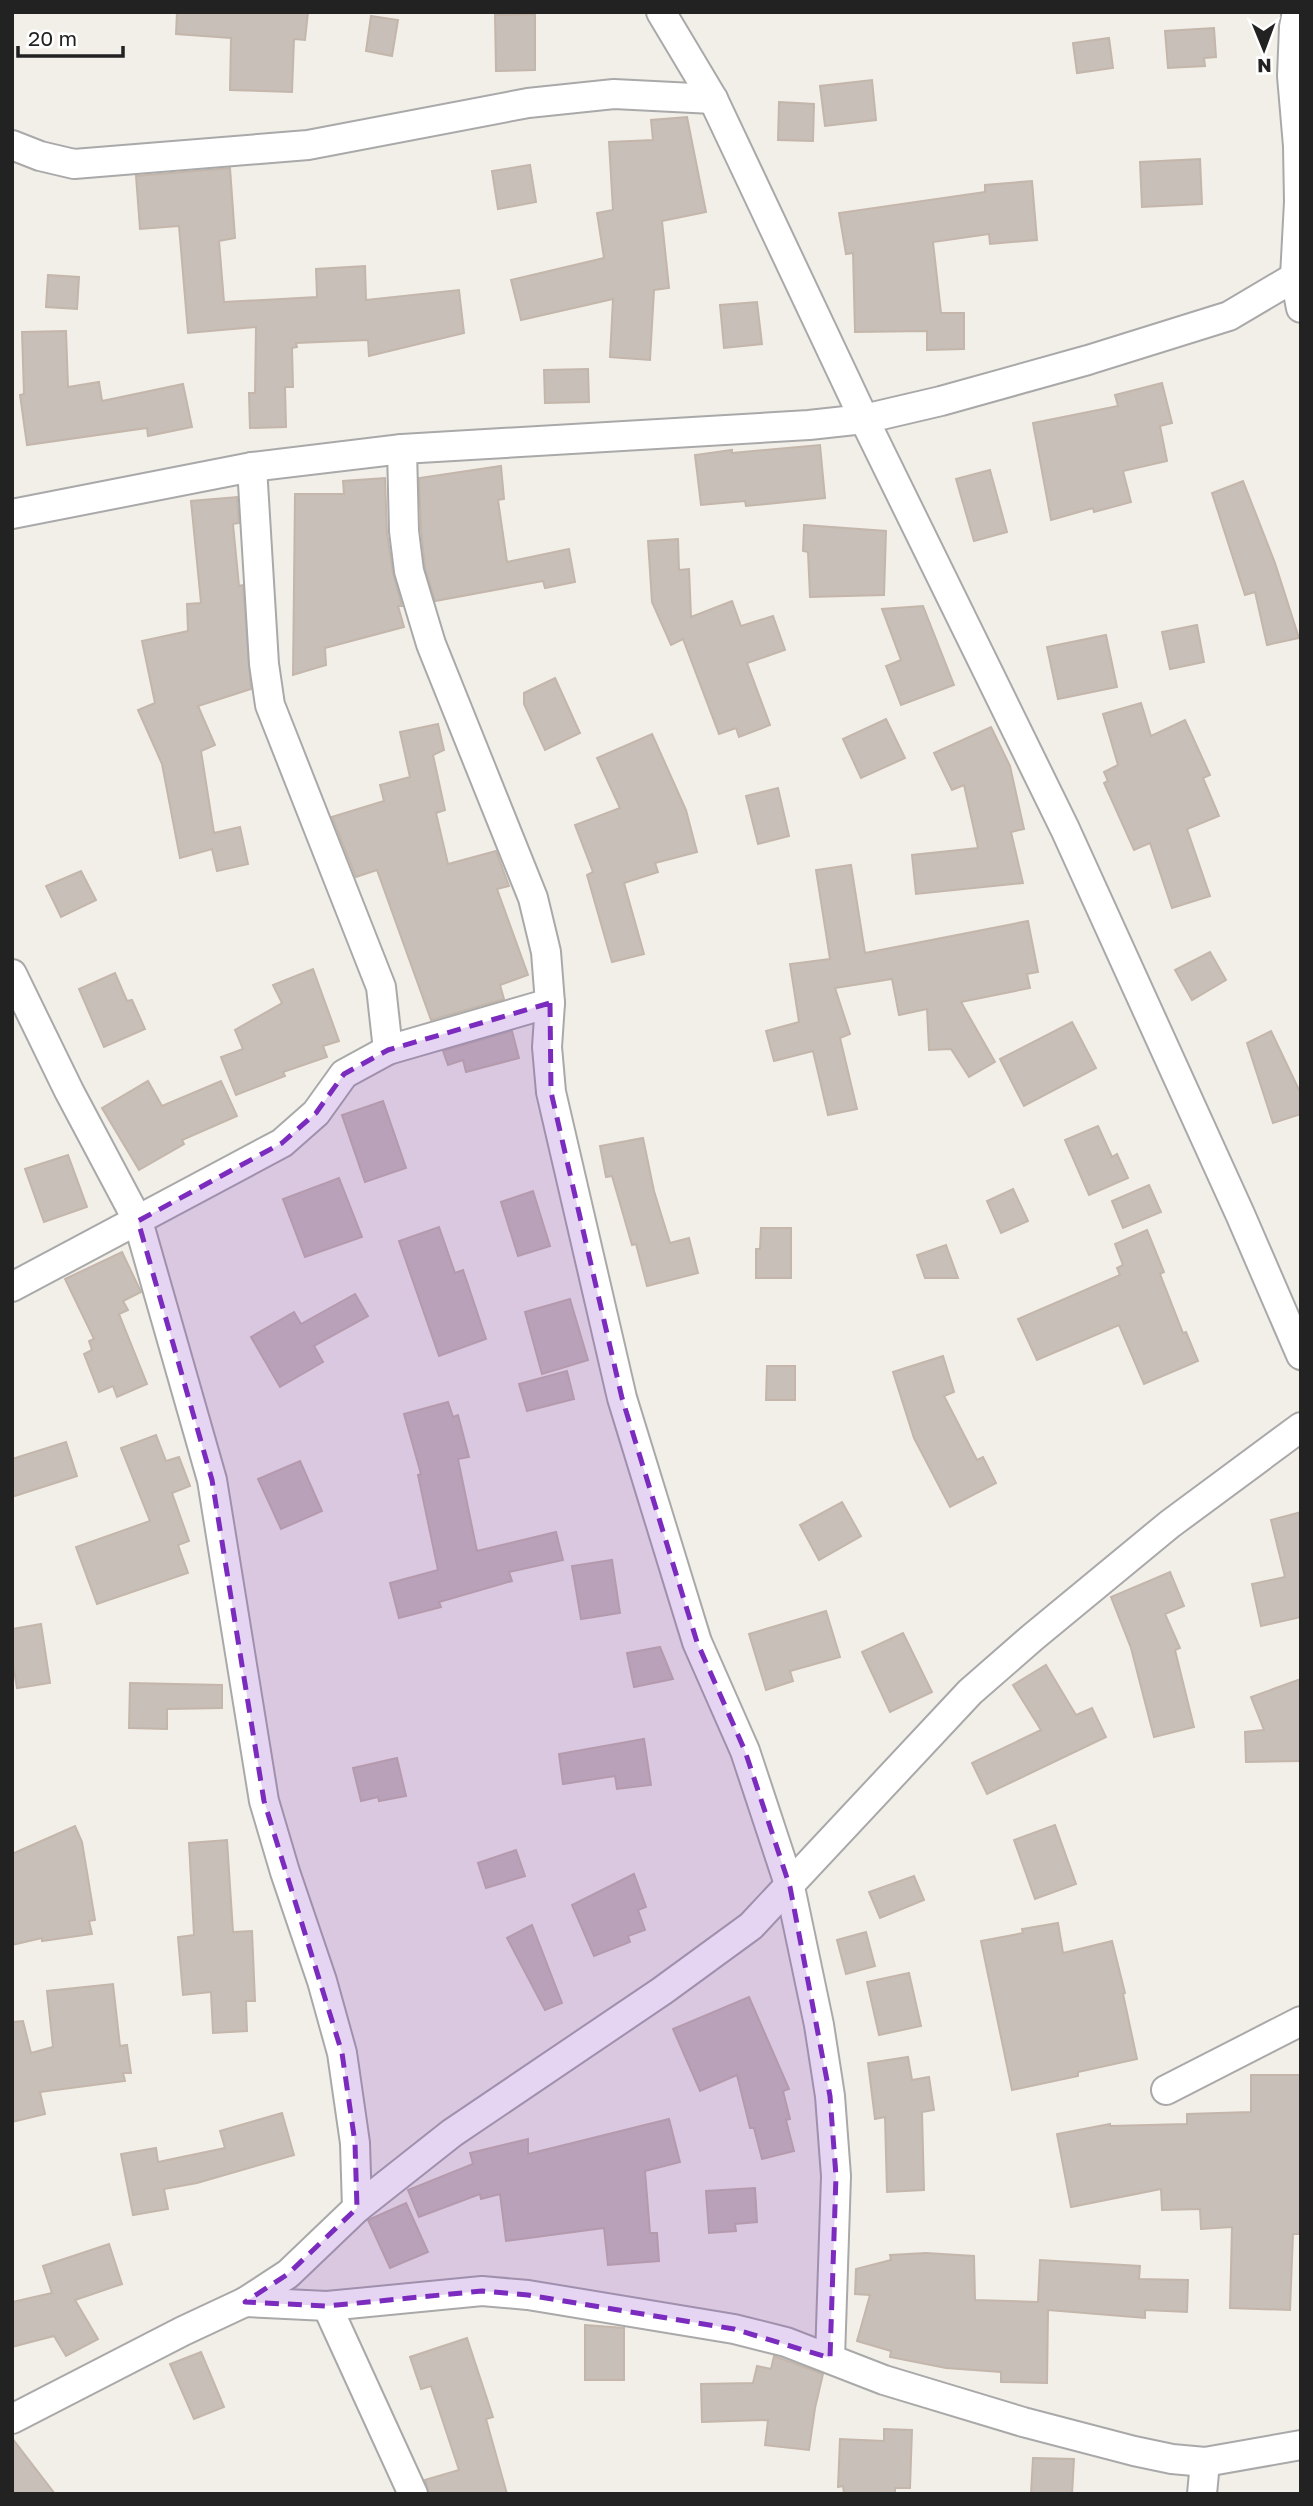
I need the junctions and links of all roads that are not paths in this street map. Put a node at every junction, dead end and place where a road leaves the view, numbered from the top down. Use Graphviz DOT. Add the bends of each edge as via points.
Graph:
graph roads {
  1 [pos="661,12"];
  2 [pos="1297,12"];
  3 [pos="1297,76"];
  4 [pos="713,99"];
  5 [pos="12,145"];
  6 [pos="1295,277"];
  7 [pos="1301,309"];
  8 [pos="864,419"];
  9 [pos="402,449"];
  10 [pos="252,467"];
  11 [pos="12,514"];
  12 [pos="12,974"];
  13 [pos="550,1003"];
  14 [pos="388,1050"];
  15 [pos="138,1221"];
  16 [pos="12,1287"];
  17 [pos="1301,1355"];
  18 [pos="1301,1427"];
  19 [pos="790,1887"];
  20 [pos="1301,2021"];
  21 [pos="1166,2090"];
  22 [pos="357,2208"];
  23 [pos="245,2302"];
  24 [pos="327,2306"];
  25 [pos="830,2358"];
  26 [pos="12,2419"];
  27 [pos="1301,2445"];
  28 [pos="1205,2462"];
  29 [pos="413,2494"];
  30 [pos="1202,2494"];
  1 -- 4 [label="street"];
  2 -- 3 [label="street"];
  3 -- 6 [label="street"];
  4 -- 5 [label="street" via="614,94 528,103 308,145 74,164"];
  4 -- 8 [label="street"];
  6 -- 7 [label="street"];
  6 -- 8 [label="street" via="1229,316 1088,360"];
  8 -- 9 [label="street"];
  8 -- 17 [label="street" via="1065,829"];
  9 -- 10 [label="street"];
  9 -- 13 [label="street" via="409,571 431,644 533,898 546,953"];
  10 -- 11 [label="street"];
  10 -- 14 [label="street" via="270,705 381,986"];
  12 -- 15 [label="street"];
  13 -- 14 [label="street"];
  13 -- 19 [label="street" via="551,1092 622,1398 697,1642 745,1751"];
  14 -- 15 [label="street" via="344,1074 316,1113 282,1143"];
  15 -- 16 [label="street"];
  15 -- 22 [label="street" via="212,1480 264,1801 342,2053 355,2143"];
  18 -- 19 [label="street" via="1170,1524 970,1692"];
  19 -- 22 [label="street" via="751,1926 452,2133"];
  19 -- 25 [label="street" via="830,2096 836,2176"];
  20 -- 21 [label="street"];
  22 -- 23 [label="street" via="288,2274"];
  23 -- 24 [label="street"];
  23 -- 26 [label="street"];
  24 -- 25 [label="street" via="482,2291 528,2295 734,2329"];
  24 -- 29 [label="street"];
  25 -- 28 [label="street" via="884,2380 1023,2422 1134,2451"];
  27 -- 28 [label="street"];
  28 -- 30 [label="street"];
}
